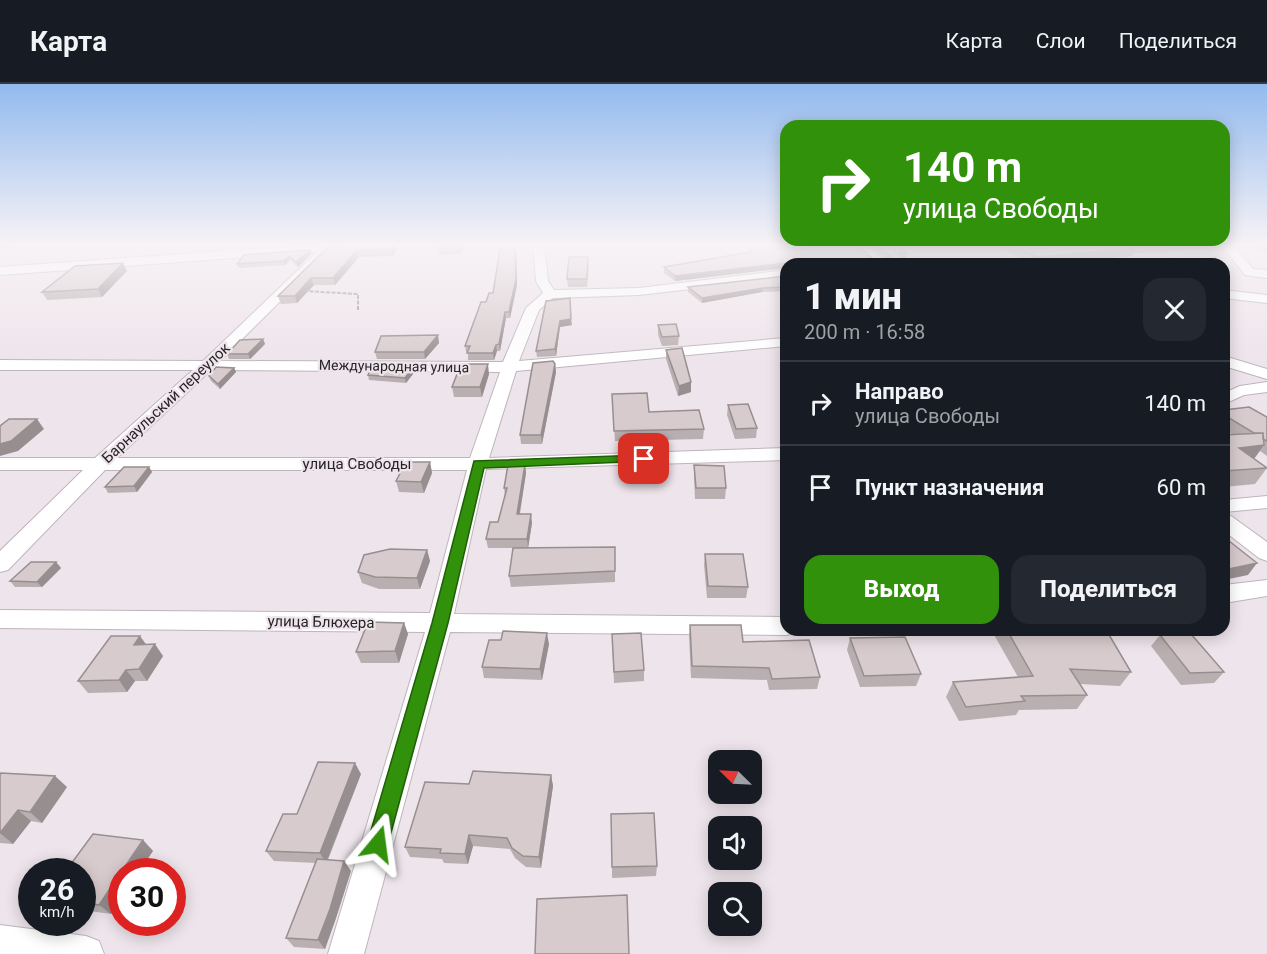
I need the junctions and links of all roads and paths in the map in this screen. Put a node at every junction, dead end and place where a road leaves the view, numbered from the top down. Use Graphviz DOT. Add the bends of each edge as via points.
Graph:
graph roads {
  1 [pos="289,284"];
  2 [pos="544,284"];
  3 [pos="714,284"];
  4 [pos="282,290"];
  5 [pos="550,294"];
  6 [pos="1230,295"];
  7 [pos="1267,299"];
  8 [pos="358,310"];
  9 [pos="780,343"];
  10 [pos="1230,363"];
  11 [pos="209,364"];
  12 [pos="0,365"];
  13 [pos="509,367"];
  14 [pos="1267,374"];
  15 [pos="1267,387"];
  16 [pos="1230,396"];
  17 [pos="780,454"];
  18 [pos="0,464"];
  19 [pos="101,464"];
  20 [pos="478,464"];
  21 [pos="1267,502"];
  22 [pos="1230,505"];
  23 [pos="1230,525"];
  24 [pos="1267,553"];
  25 [pos="0,564"];
  26 [pos="1267,588"];
  27 [pos="1230,593"];
  28 [pos="0,619"];
  29 [pos="440,623"];
  30 [pos="780,626"];
  31 [pos="0,943"];
  32 [pos="86,954"];
  33 [pos="346,954"];
  1 -- 4 [label="street, Барнаульский переулок"];
  2 -- 5 [label="street"];
  3 -- 5 [label="street" via="643,293"];
  4 -- 8 [label="path" via="358,294"];
  4 -- 11 [label="street, Барнаульский переулок"];
  5 -- 13 [label="street" via="533,308"];
  6 -- 7 [label="street"];
  9 -- 13 [label="street, Международная улица"];
  10 -- 14 [label="street"];
  11 -- 12 [label="street, Международная улица"];
  11 -- 13 [label="street, Международная улица"];
  11 -- 19 [label="street, Барнаульский переулок"];
  13 -- 20 [label="street"];
  15 -- 16 [label="street"];
  17 -- 20 [label="street, улица Свободы"];
  18 -- 19 [label="street, улица Свободы"];
  19 -- 20 [label="street, улица Свободы"];
  19 -- 25 [label="street, Барнаульский переулок"];
  20 -- 29 [label="street"];
  21 -- 22 [label="street"];
  23 -- 24 [label="street"];
  26 -- 27 [label="street"];
  28 -- 29 [label="street, улица Блюхера"];
  29 -- 30 [label="street, улица Блюхера"];
  29 -- 33 [label="street"];
  31 -- 32 [label="street"];
}
